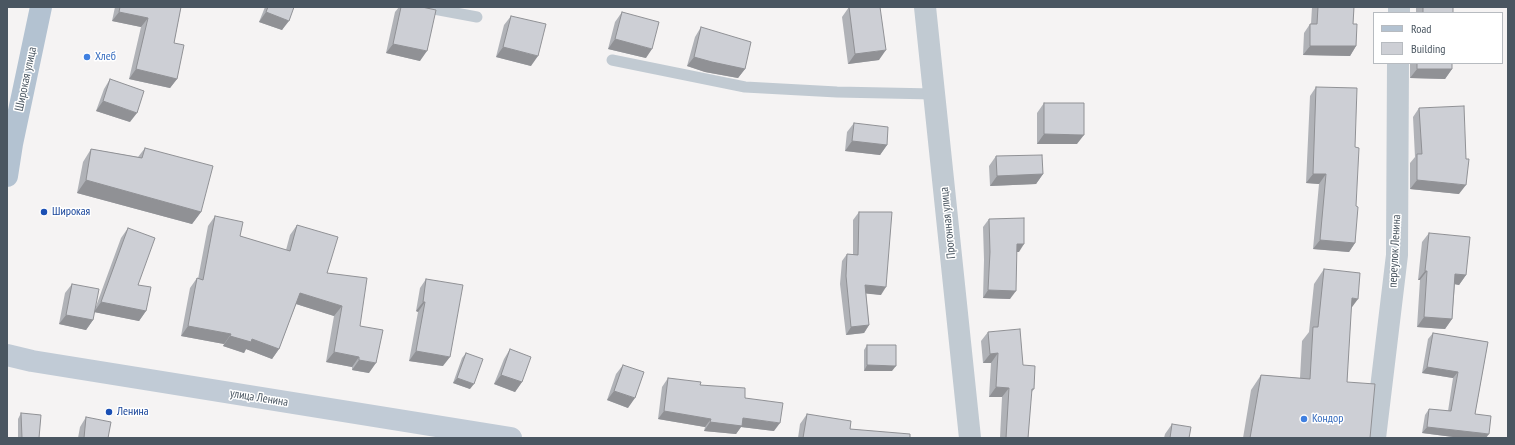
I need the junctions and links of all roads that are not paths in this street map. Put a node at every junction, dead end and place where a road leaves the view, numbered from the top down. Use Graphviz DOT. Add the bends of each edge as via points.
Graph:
graph roads {
  1 [pos="41,7"];
  2 [pos="423,7"];
  3 [pos="925,7"];
  4 [pos="476,17"];
  5 [pos="612,60"];
  6 [pos="1398,64"];
  7 [pos="934,94"];
  8 [pos="7,176"];
  9 [pos="7,355"];
  10 [pos="511,438"];
  11 [pos="970,438"];
  12 [pos="1375,438"];
  1 -- 8 [label="main road, Широкая улица"];
  2 -- 4 [label="lane"];
  3 -- 7 [label="street, Прогонная улица"];
  5 -- 7 [label="lane" via="746,88"];
  6 -- 12 [label="street, переулок Ленина" via="1397,255"];
  7 -- 11 [label="street, Прогонная улица"];
  9 -- 10 [label="street, улица Ленина"];
}
